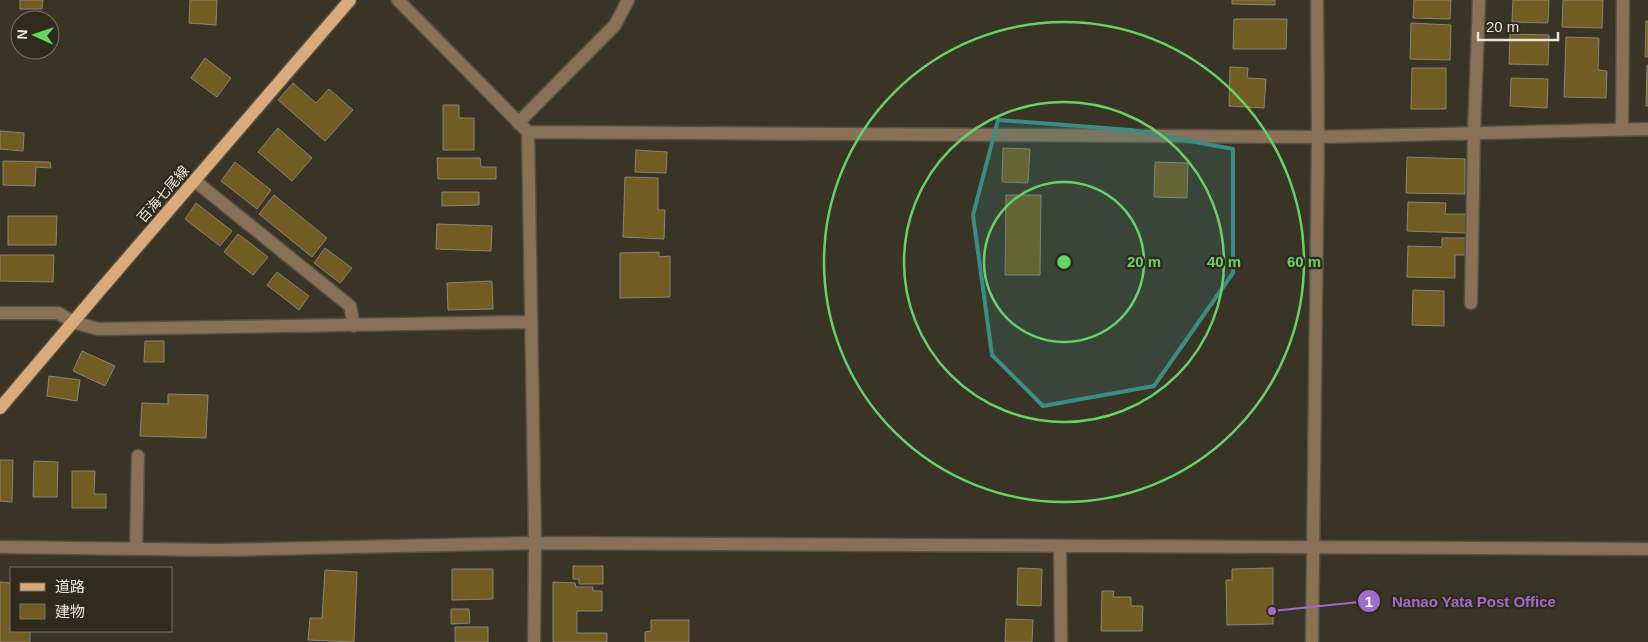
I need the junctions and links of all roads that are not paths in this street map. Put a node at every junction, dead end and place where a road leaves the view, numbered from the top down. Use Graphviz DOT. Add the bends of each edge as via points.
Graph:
graph roads {
  1 [pos="350,0"];
  2 [pos="398,0"];
  3 [pos="628,0"];
  4 [pos="1317,0"];
  5 [pos="1479,0"];
  6 [pos="1623,0"];
  7 [pos="518,123"];
  8 [pos="1622,129"];
  9 [pos="1648,129"];
  10 [pos="528,132"];
  11 [pos="1474,133"];
  12 [pos="1318,137"];
  13 [pos="194,180"];
  14 [pos="1472,303"];
  15 [pos="0,313"];
  16 [pos="73,322"];
  17 [pos="531,322"];
  18 [pos="354,326"];
  19 [pos="0,408"];
  20 [pos="138,456"];
  21 [pos="535,543"];
  22 [pos="1060,546"];
  23 [pos="0,547"];
  24 [pos="1314,548"];
  25 [pos="136,549"];
  26 [pos="1648,549"];
  27 [pos="534,642"];
  28 [pos="1061,642"];
  29 [pos="1312,642"];
  1 -- 13 [label="main road, 百海七尾線"];
  2 -- 7 [label="street"];
  3 -- 7 [label="street" via="615,25"];
  4 -- 12 [label="street"];
  5 -- 11 [label="street"];
  6 -- 8 [label="street"];
  7 -- 10 [label="street"];
  8 -- 9 [label="street"];
  8 -- 11 [label="street"];
  10 -- 12 [label="street"];
  10 -- 17 [label="street"];
  11 -- 12 [label="street"];
  11 -- 14 [label="street"];
  12 -- 24 [label="street"];
  13 -- 16 [label="main road, 百海七尾線"];
  13 -- 18 [label="street" via="350,306"];
  15 -- 16 [label="street" via="58,313"];
  16 -- 18 [label="street" via="98,329"];
  16 -- 19 [label="main road, 百海七尾線"];
  17 -- 18 [label="street"];
  17 -- 21 [label="street"];
  20 -- 25 [label="street"];
  21 -- 22 [label="street"];
  21 -- 25 [label="street"];
  21 -- 27 [label="street"];
  22 -- 24 [label="street"];
  22 -- 28 [label="street"];
  23 -- 25 [label="street"];
  24 -- 26 [label="street"];
  24 -- 29 [label="street"];
}
